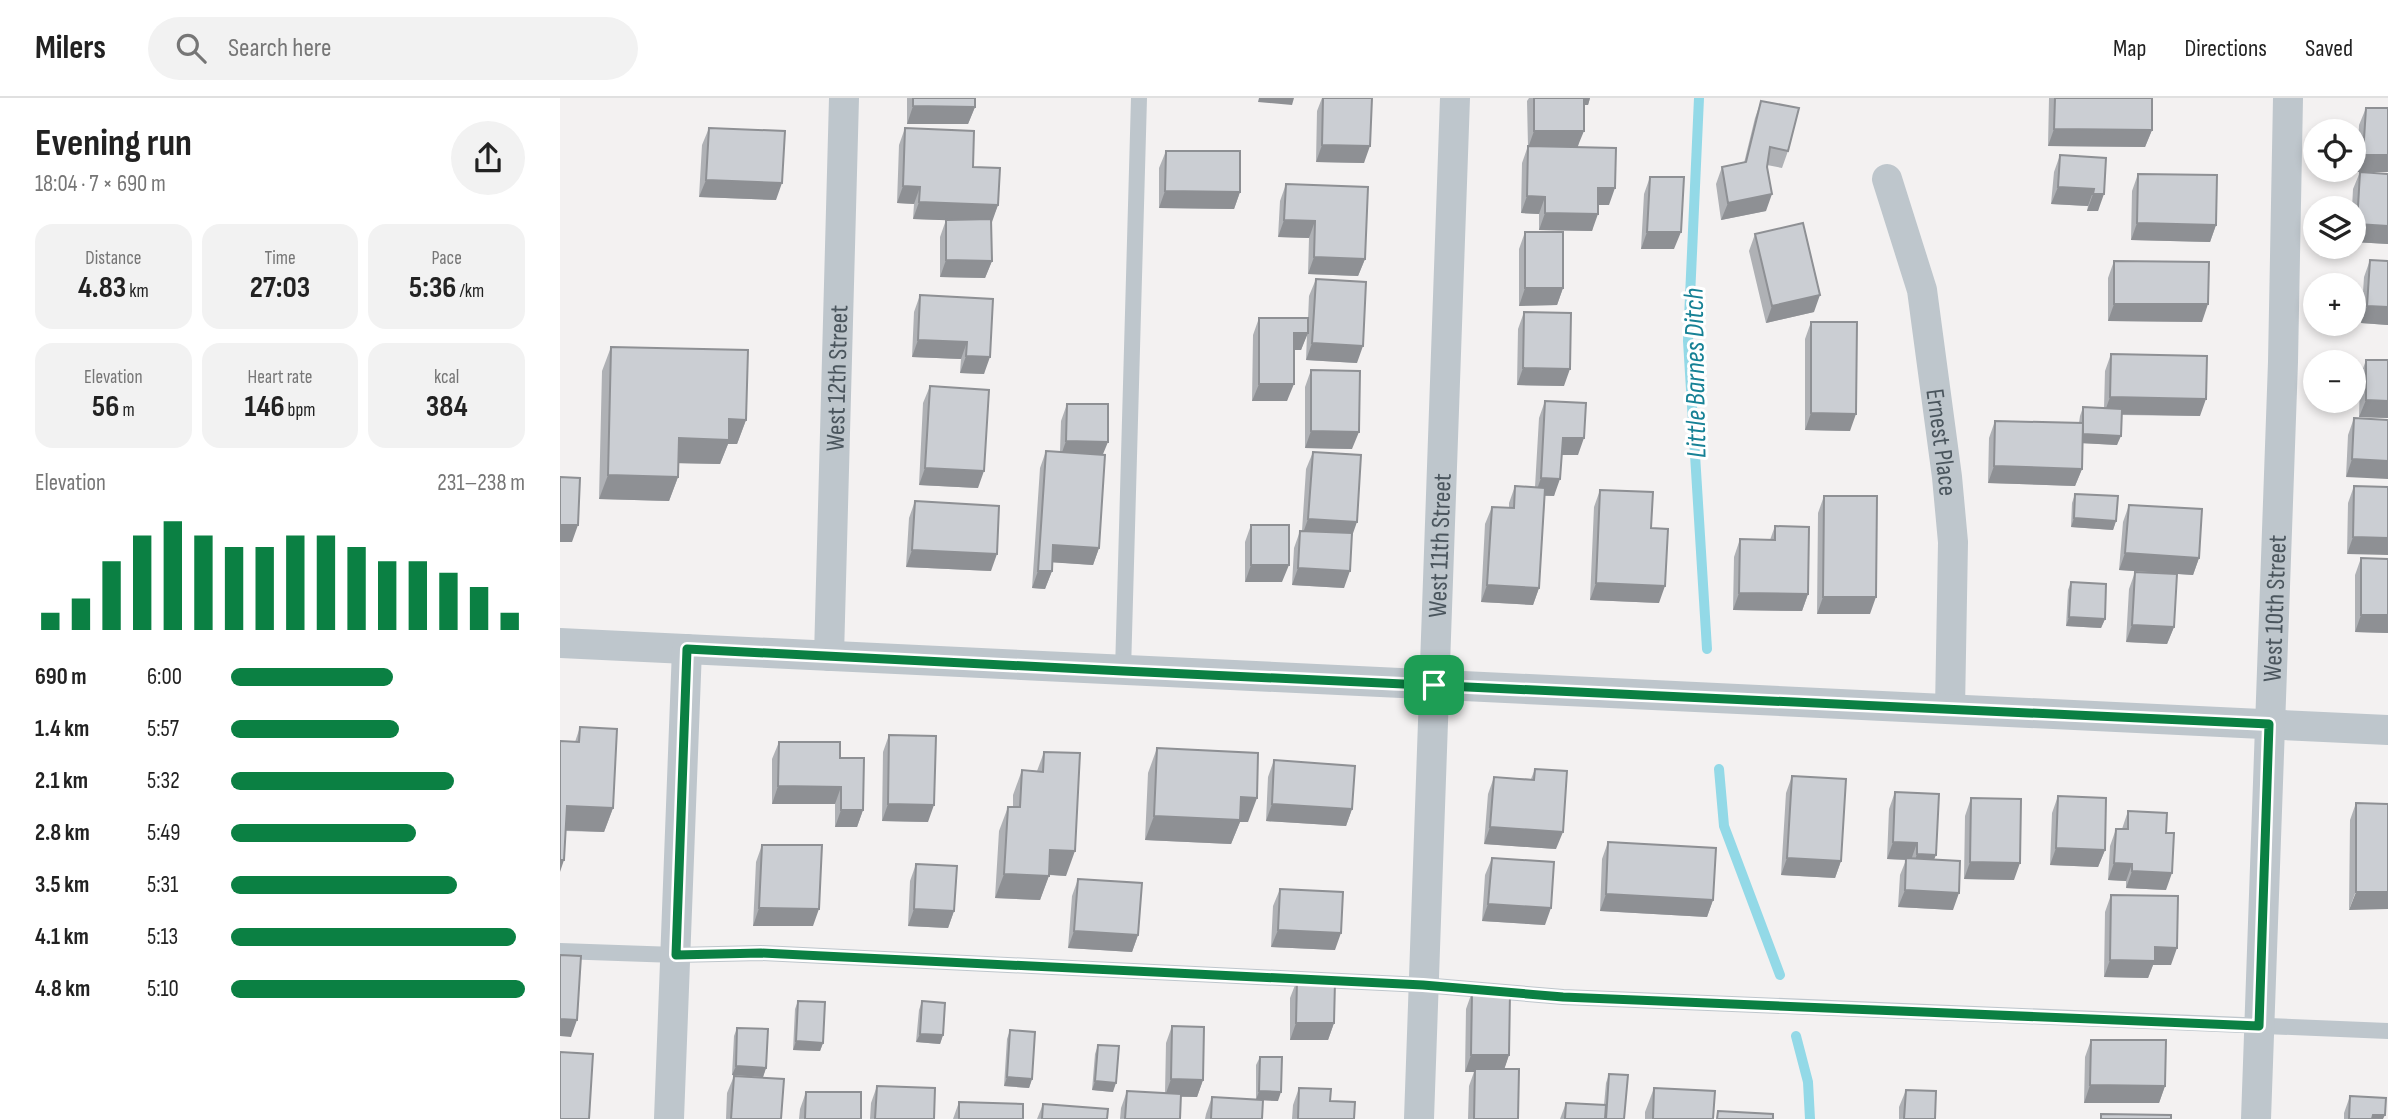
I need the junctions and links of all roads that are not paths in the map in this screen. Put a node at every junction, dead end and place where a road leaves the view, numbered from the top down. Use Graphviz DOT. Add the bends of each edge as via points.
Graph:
graph roads {
  1 [pos="844,98"];
  2 [pos="1139,98"];
  3 [pos="1455,98"];
  4 [pos="2288,98"];
  5 [pos="1888,179"];
  6 [pos="560,643"];
  7 [pos="687,649"];
  8 [pos="829,656"];
  9 [pos="1123,671"];
  10 [pos="1434,685"];
  11 [pos="1950,709"];
  12 [pos="2269,724"];
  13 [pos="2388,730"];
  14 [pos="560,951"];
  15 [pos="676,955"];
  16 [pos="1423,985"];
  17 [pos="2259,1026"];
  18 [pos="2388,1031"];
  19 [pos="669,1119"];
  20 [pos="1419,1119"];
  21 [pos="2256,1119"];
  1 -- 8 [label="street, West 12th Street"];
  2 -- 9 [label="lane"];
  3 -- 10 [label="street, West 11th Street"];
  4 -- 12 [label="street, West 10th Street"];
  5 -- 11 [label="street, Ernest Place" via="1922,290 1947,477 1953,542"];
  6 -- 7 [label="street"];
  7 -- 8 [label="street"];
  7 -- 15 [label="street"];
  8 -- 9 [label="street"];
  9 -- 10 [label="street"];
  10 -- 11 [label="street"];
  10 -- 16 [label="street, West 11th Street"];
  11 -- 12 [label="street"];
  12 -- 13 [label="street"];
  12 -- 17 [label="street, West 10th Street"];
  14 -- 15 [label="lane"];
  15 -- 16 [label="lane" via="761,953"];
  15 -- 19 [label="street"];
  16 -- 17 [label="lane" via="1577,998"];
  16 -- 20 [label="street, West 11th Street"];
  17 -- 18 [label="lane"];
  17 -- 21 [label="street, West 10th Street"];
}
